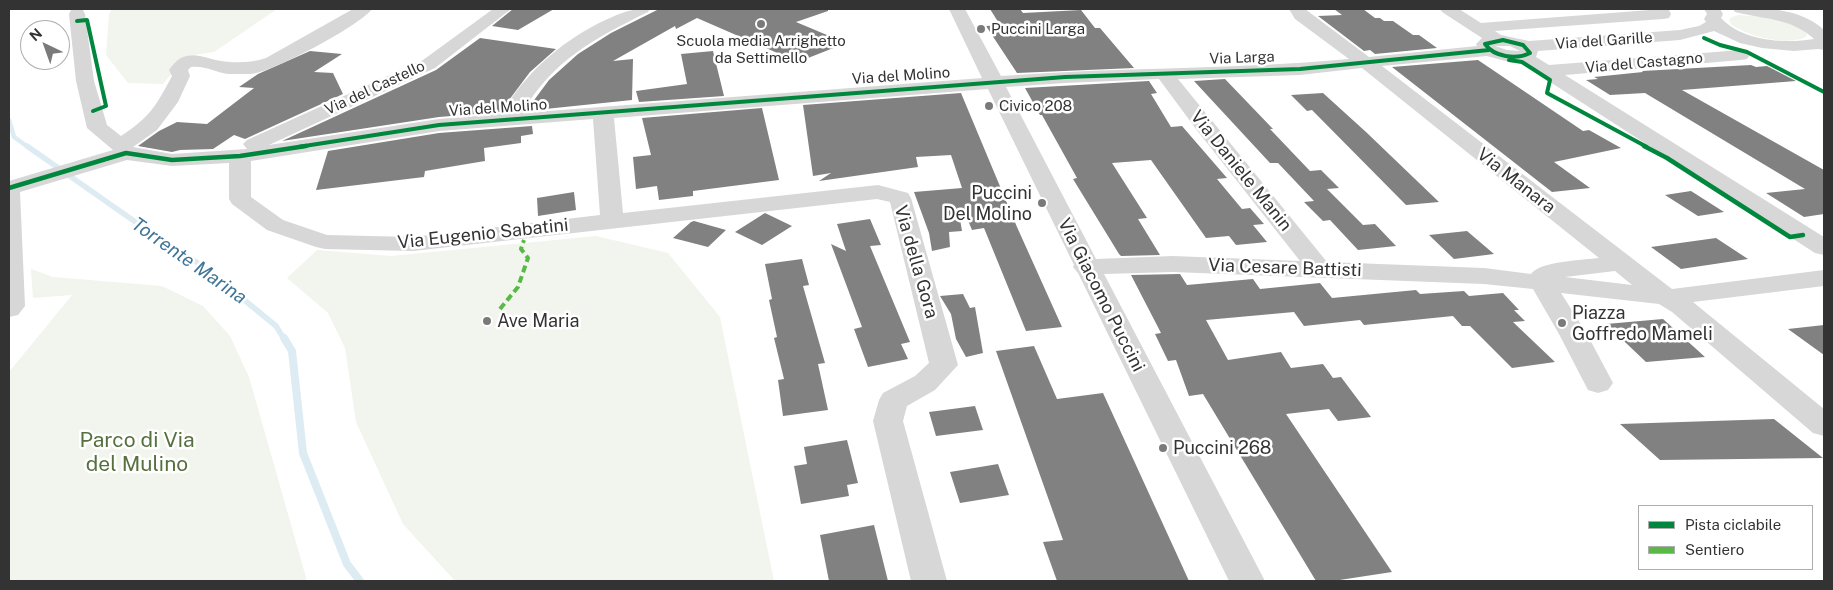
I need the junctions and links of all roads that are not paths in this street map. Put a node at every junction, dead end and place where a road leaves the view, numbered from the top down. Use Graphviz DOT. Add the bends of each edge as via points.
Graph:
graph roads {
  1 [pos="364,9"];
  2 [pos="502,9"];
  3 [pos="642,9"];
  4 [pos="957,9"];
  5 [pos="1297,9"];
  6 [pos="1448,9"];
  7 [pos="1747,10"];
  8 [pos="77,14"];
  9 [pos="1663,14"];
  10 [pos="1714,16"];
  11 [pos="1478,28"];
  12 [pos="1680,35"];
  13 [pos="1823,41"];
  14 [pos="1493,45"];
  15 [pos="1745,47"];
  16 [pos="1525,52"];
  17 [pos="1365,62"];
  18 [pos="1546,71"];
  19 [pos="1164,72"];
  20 [pos="995,82"];
  21 [pos="603,112"];
  22 [pos="508,120"];
  23 [pos="118,152"];
  24 [pos="240,156"];
  25 [pos="14,188"];
  26 [pos="612,221"];
  27 [pos="1813,234"];
  28 [pos="1824,248"];
  29 [pos="1621,263"];
  30 [pos="1086,267"];
  31 [pos="1319,269"];
  32 [pos="1484,276"];
  33 [pos="1824,278"];
  34 [pos="1533,282"];
  35 [pos="1669,297"];
  36 [pos="9,309"];
  37 [pos="1598,383"];
  38 [pos="1824,425"];
  39 [pos="929,581"];
  40 [pos="1246,581"];
  1 -- 23 [label="street" via="272,62 254,68 228,68 206,61 185,62 178,70 181,76 168,102 150,126"];
  2 -- 24 [label="street, Via del Castello" via="429,64 252,146"];
  3 -- 22 [label="street" via="561,52 530,83"];
  4 -- 20 [label="street, Via Giacomo Puccini"];
  5 -- 17 [label="street" via="1301,16"];
  6 -- 11 [label="street"];
  7 -- 10 [label="street, Via del Garille"];
  7 -- 13 [label="street, Via del Garille" via="1798,22"];
  8 -- 23 [label="street" via="83,67 97,128"];
  9 -- 11 [label="street"];
  10 -- 12 [label="street, Via del Garille" via="1704,30"];
  10 -- 15 [label="street"];
  11 -- 14 [label="street"];
  12 -- 15 [label="street, Via del Garille"];
  12 -- 16 [label="street, Via del Garille"];
  13 -- 15 [label="street"];
  14 -- 16 [label="street, Via Larga" via="1500,54"];
  14 -- 17 [label="street, Via Larga"];
  15 -- 18 [label="street, Via del Castagno"];
  16 -- 18 [label="street, Via Larga"];
  17 -- 19 [label="street, Via Larga" via="1300,69"];
  17 -- 29 [label="street, Via Manara"];
  18 -- 27 [label="street, Via Larga"];
  19 -- 20 [label="street, Via Larga"];
  19 -- 31 [label="street, Via Daniele Manin"];
  20 -- 21 [label="street, Via del Molino"];
  20 -- 30 [label="street, Via Giacomo Puccini"];
  21 -- 22 [label="street, Via del Molino"];
  21 -- 26 [label="street"];
  22 -- 24 [label="street, Via del Molino" via="439,125"];
  23 -- 24 [label="street, Via del Molino" via="172,160"];
  23 -- 25 [label="street, Via del Molino"];
  24 -- 26 [label="street, Via Eugenio Sabatini" via="240,199 275,225 325,242 413,244"];
  25 -- 36 [label="street, Via del Molino" via="10,197 12,306"];
  26 -- 39 [label="street, Via della Gora" via="878,192 900,198 944,365 924,383 894,400 888,421"];
  27 -- 28 [label="street, Via Larga"];
  29 -- 34 [label="street" via="1556,271"];
  29 -- 35 [label="street, Via Manara"];
  30 -- 31 [label="street, Via Cesare Battisti" via="1173,264"];
  30 -- 40 [label="street, Via Giacomo Puccini"];
  31 -- 32 [label="street, Via Cesare Battisti"];
  32 -- 34 [label="street"];
  33 -- 35 [label="street"];
  34 -- 35 [label="street"];
  34 -- 37 [label="street" via="1574,334"];
  35 -- 38 [label="street"];
}
